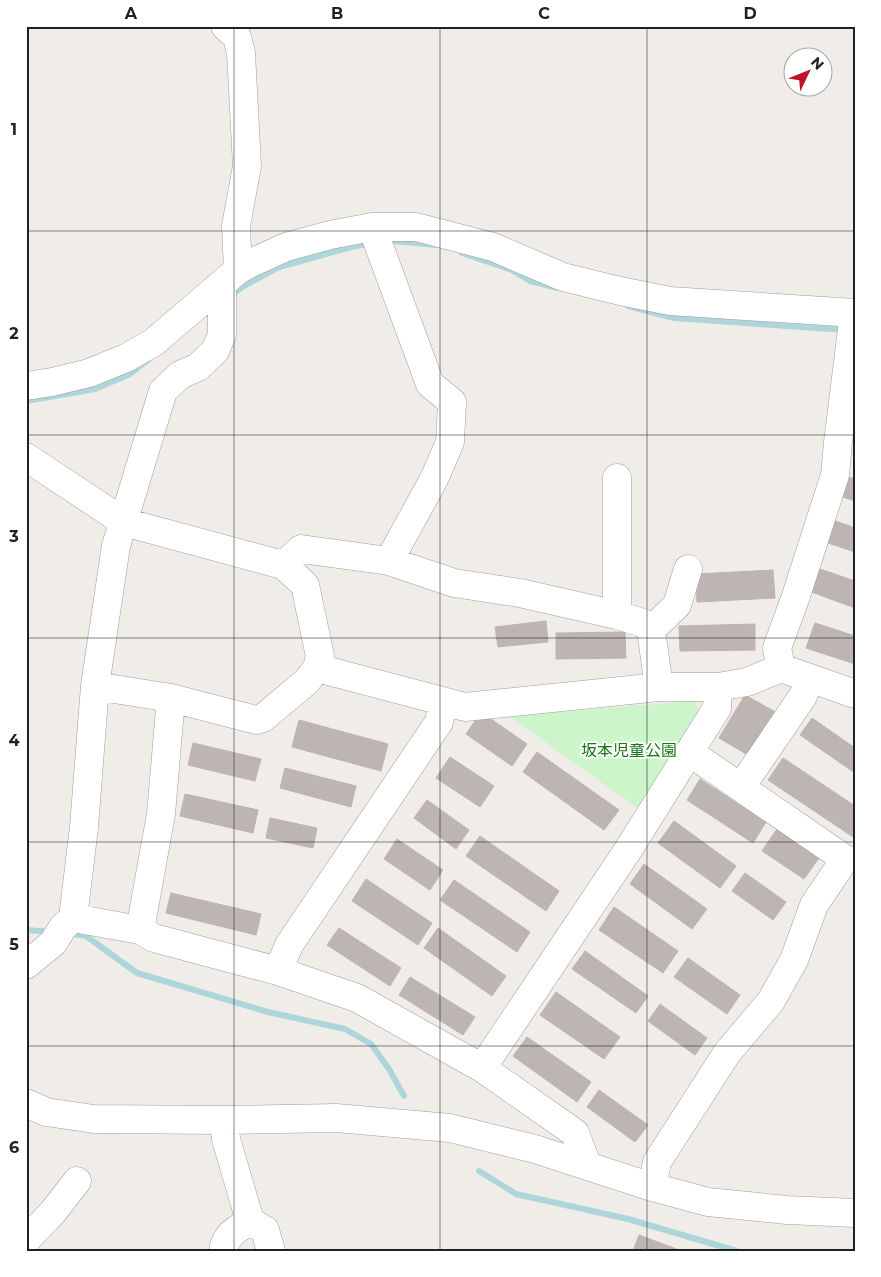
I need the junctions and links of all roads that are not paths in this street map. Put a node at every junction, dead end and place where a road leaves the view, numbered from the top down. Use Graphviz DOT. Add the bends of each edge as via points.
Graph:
graph roads {
  1 [pos="225,26"];
  2 [pos="372,227"];
  3 [pos="238,270"];
  4 [pos="218,288"];
  5 [pos="855,313"];
  6 [pos="26,386"];
  7 [pos="26,457"];
  8 [pos="617,478"];
  9 [pos="124,522"];
  10 [pos="389,561"];
  11 [pos="283,565"];
  12 [pos="688,569"];
  13 [pos="617,615"];
  14 [pos="651,630"];
  15 [pos="317,668"];
  16 [pos="781,668"];
  17 [pos="810,678"];
  18 [pos="95,686"];
  19 [pos="659,687"];
  20 [pos="718,687"];
  21 [pos="855,694"];
  22 [pos="171,698"];
  23 [pos="443,701"];
  24 [pos="689,752"];
  25 [pos="741,787"];
  26 [pos="64,928"];
  27 [pos="140,930"];
  28 [pos="26,965"];
  29 [pos="278,971"];
  30 [pos="482,1068"];
  31 [pos="26,1103"];
  32 [pos="224,1120"];
  33 [pos="587,1165"];
  34 [pos="77,1181"];
  35 [pos="652,1187"];
  36 [pos="855,1212"];
  37 [pos="250,1221"];
  38 [pos="26,1240"];
  39 [pos="223,1251"];
  40 [pos="271,1251"];
  1 -- 3 [label="street" via="237,37 241,53 247,166 236,226"];
  2 -- 3 [label="street" via="286,247"];
  2 -- 5 [label="street" via="416,226 493,247 563,277 670,301"];
  2 -- 10 [label="street" via="430,384 452,402 450,442 434,479"];
  3 -- 4 [label="street"];
  4 -- 6 [label="street" via="154,342 126,358 89,373"];
  4 -- 9 [label="street" via="222,293 222,335 215,351 163,391"];
  5 -- 16 [label="street" via="835,475 777,648"];
  7 -- 9 [label="street"];
  8 -- 13 [label="street"];
  9 -- 11 [label="street"];
  9 -- 18 [label="street" via="116,546"];
  10 -- 11 [label="street" via="301,549"];
  10 -- 13 [label="street" via="454,583 520,592"];
  11 -- 15 [label="street" via="305,585 320,656"];
  12 -- 14 [label="street" via="677,606"];
  13 -- 14 [label="street" via="643,623"];
  14 -- 19 [label="street"];
  15 -- 22 [label="street" via="307,681 263,718 256,720"];
  15 -- 23 [label="street"];
  16 -- 17 [label="street"];
  16 -- 20 [label="street" via="747,682"];
  17 -- 21 [label="street"];
  17 -- 25 [label="street" via="803,696"];
  18 -- 22 [label="street"];
  18 -- 26 [label="street" via="84,827"];
  19 -- 20 [label="street"];
  19 -- 23 [label="street" via="465,707"];
  20 -- 24 [label="street" via="717,708"];
  22 -- 27 [label="street" via="161,814"];
  23 -- 29 [label="street" via="439,722 289,945"];
  24 -- 25 [label="street"];
  24 -- 30 [label="street" via="628,850"];
  25 -- 35 [label="street" via="845,859 814,905 794,960 771,1001 727,1053 657,1162"];
  26 -- 27 [label="street"];
  26 -- 28 [label="street" via="53,943"];
  27 -- 29 [label="street" via="154,938"];
  29 -- 30 [label="street" via="357,998"];
  30 -- 33 [label="street" via="575,1133"];
  31 -- 32 [label="street" via="46,1112 94,1119"];
  32 -- 33 [label="street" via="336,1118 450,1128"];
  32 -- 37 [label="street" via="226,1139"];
  33 -- 35 [label="street"];
  34 -- 38 [label="street"];
  35 -- 36 [label="street" via="708,1202 788,1210"];
  37 -- 39 [label="street" via="233,1232 224,1243"];
  37 -- 40 [label="street" via="265,1230"];
}
